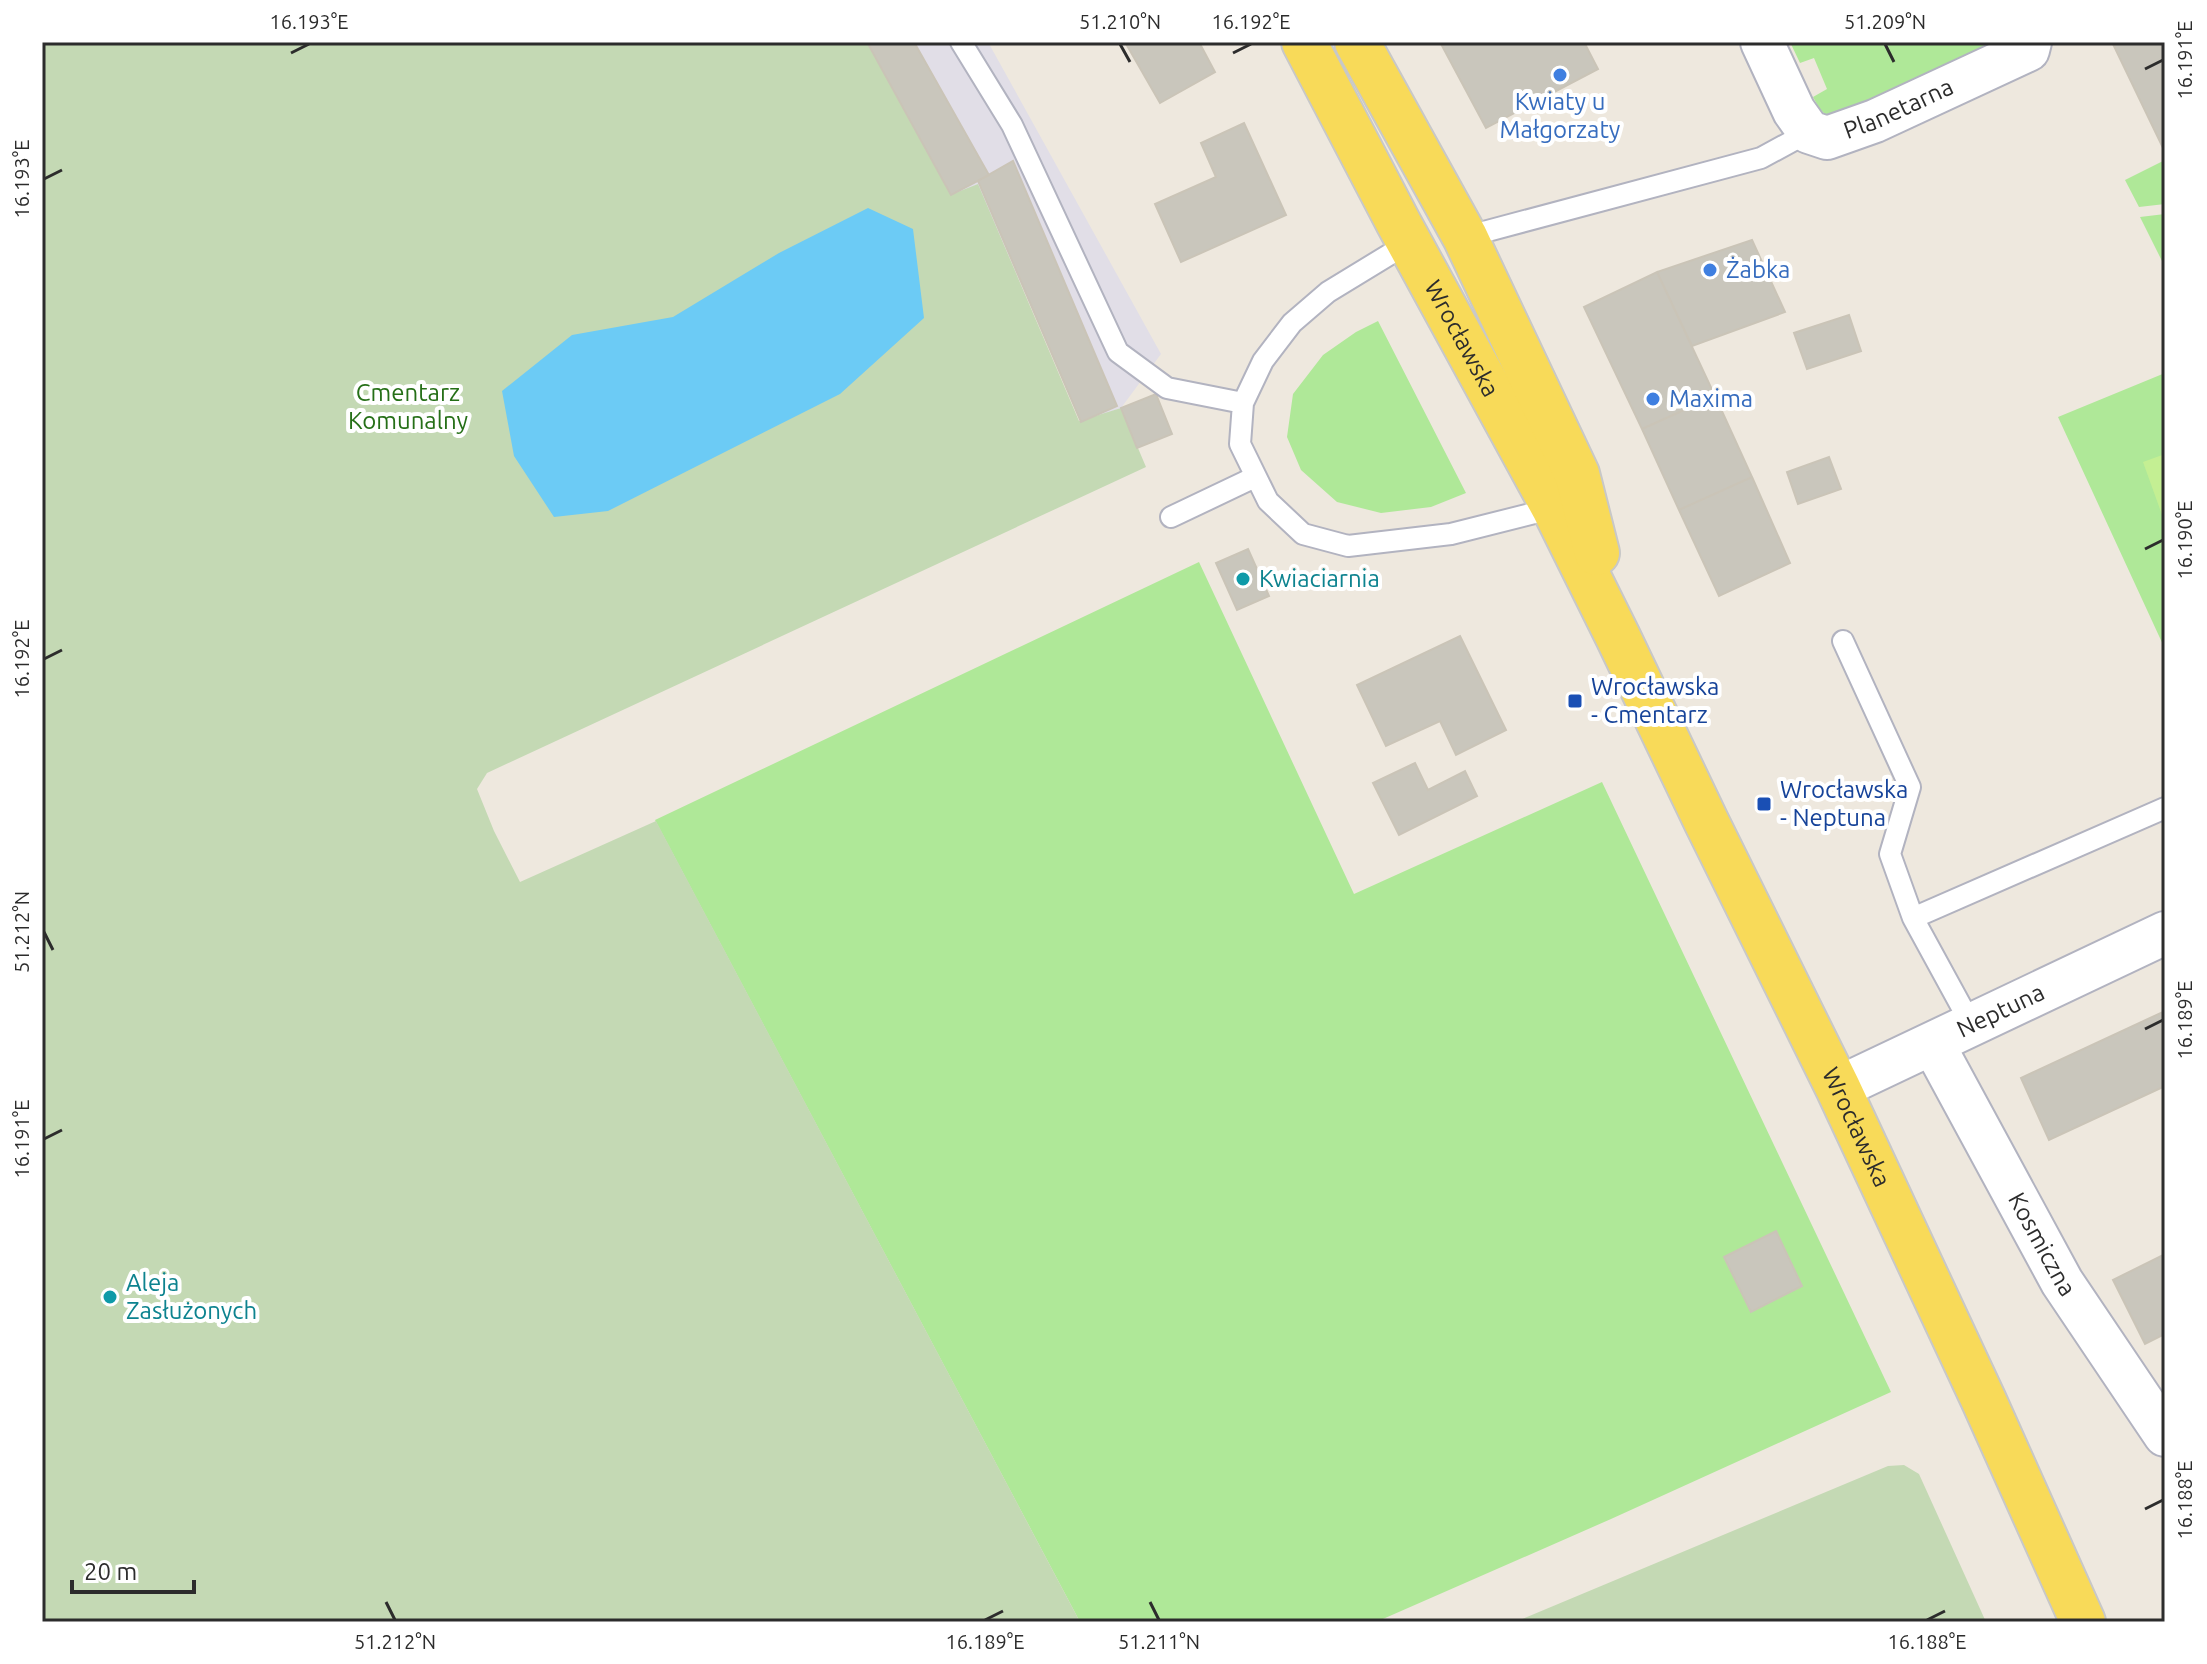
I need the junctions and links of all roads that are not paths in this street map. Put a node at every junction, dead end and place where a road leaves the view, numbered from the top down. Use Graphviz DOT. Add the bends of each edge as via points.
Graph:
graph roads {
  1 [pos="961,42"];
  2 [pos="1304,42"];
  3 [pos="1357,42"];
  4 [pos="1762,42"];
  5 [pos="2030,42"];
  6 [pos="1809,132"];
  7 [pos="1465,237"];
  8 [pos="1410,242"];
  9 [pos="1243,403"];
  10 [pos="1255,477"];
  11 [pos="1554,508"];
  12 [pos="1171,517"];
  13 [pos="1618,637"];
  14 [pos="1843,641"];
  15 [pos="2165,808"];
  16 [pos="1913,918"];
  17 [pos="2165,933"];
  18 [pos="1972,1026"];
  19 [pos="1933,1044"];
  20 [pos="1838,1088"];
  21 [pos="2165,1435"];
  22 [pos="2083,1622"];
  1 -- 9 [label="lane" via="1012,125 1118,352 1167,388"];
  2 -- 8 [label="main road, Wrocławska"];
  3 -- 7 [label="main road, Wrocławska"];
  4 -- 6 [label="street, Planetarna"];
  5 -- 6 [label="street, Planetarna" via="2028,50 1875,121 1827,138"];
  6 -- 7 [label="lane" via="1761,158"];
  7 -- 13 [label="main road, Wrocławska" via="1577,474"];
  8 -- 9 [label="lane" via="1328,292 1292,323 1263,361"];
  8 -- 11 [label="main road, Wrocławska"];
  9 -- 10 [label="lane" via="1240,444"];
  10 -- 11 [label="lane" via="1268,501 1303,534 1348,546 1451,534"];
  10 -- 12 [label="lane"];
  11 -- 13 [label="main road, Wrocławska"];
  13 -- 20 [label="main road, Wrocławska"];
  14 -- 16 [label="lane" via="1910,787 1890,854"];
  15 -- 16 [label="lane"];
  16 -- 18 [label="lane"];
  17 -- 18 [label="street, Neptuna"];
  18 -- 19 [label="street, Neptuna"];
  19 -- 20 [label="street, Neptuna"];
  19 -- 21 [label="street, Kosmiczna" via="2062,1282"];
  20 -- 22 [label="main road, Wrocławska"];
}
